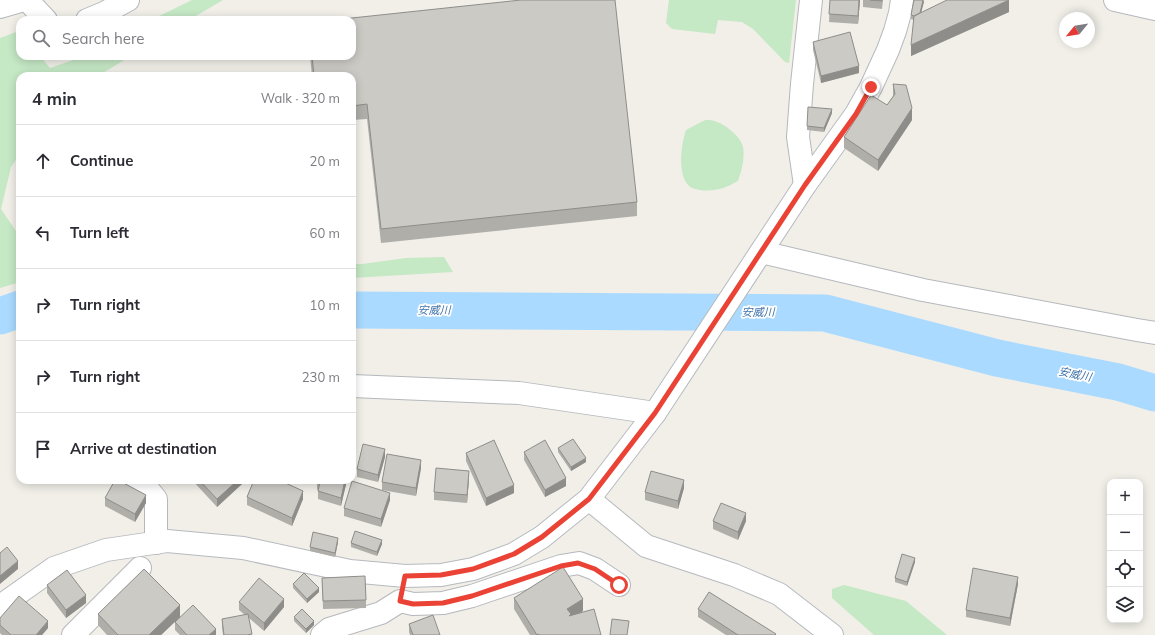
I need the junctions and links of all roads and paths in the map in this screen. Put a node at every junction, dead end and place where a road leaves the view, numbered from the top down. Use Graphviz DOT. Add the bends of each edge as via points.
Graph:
graph roads {
  1 [pos="24,0"];
  2 [pos="27,0"];
  3 [pos="128,0"];
  4 [pos="811,0"];
  5 [pos="902,0"];
  6 [pos="1115,0"];
  7 [pos="0,8"];
  8 [pos="1155,9"];
  9 [pos="42,16"];
  10 [pos="97,16"];
  11 [pos="805,185"];
  12 [pos="758,257"];
  13 [pos="1155,333"];
  14 [pos="356,386"];
  15 [pos="655,413"];
  16 [pos="141,484"];
  17 [pos="589,499"];
  18 [pos="156,543"];
  19 [pos="140,568"];
  20 [pos="405,576"];
  21 [pos="619,585"];
  22 [pos="400,601"];
  23 [pos="0,610"];
  24 [pos="73,635"];
  25 [pos="322,635"];
  26 [pos="832,635"];
  1 -- 7 [label="street"];
  2 -- 9 [label="street"];
  3 -- 10 [label="street"];
  4 -- 11 [label="street" via="798,137"];
  5 -- 11 [label="street" via="893,38 871,87 856,114"];
  6 -- 8 [label="street"];
  11 -- 12 [label="street"];
  12 -- 13 [label="street"];
  12 -- 15 [label="street"];
  14 -- 15 [label="street" via="519,393"];
  15 -- 17 [label="street"];
  16 -- 18 [label="street" via="156,499"];
  17 -- 20 [label="street" via="542,537 514,554 473,569 441,575"];
  17 -- 26 [label="street" via="646,546 734,575 779,594"];
  18 -- 20 [label="street" via="167,541 243,548 350,571"];
  18 -- 23 [label="street" via="106,550 54,568 6,602"];
  19 -- 24 [label="street"];
  20 -- 22 [label="street"];
  21 -- 22 [label="street" via="595,569 578,563 443,603 413,604"];
  22 -- 25 [label="street" via="380,612 329,629"];
}
